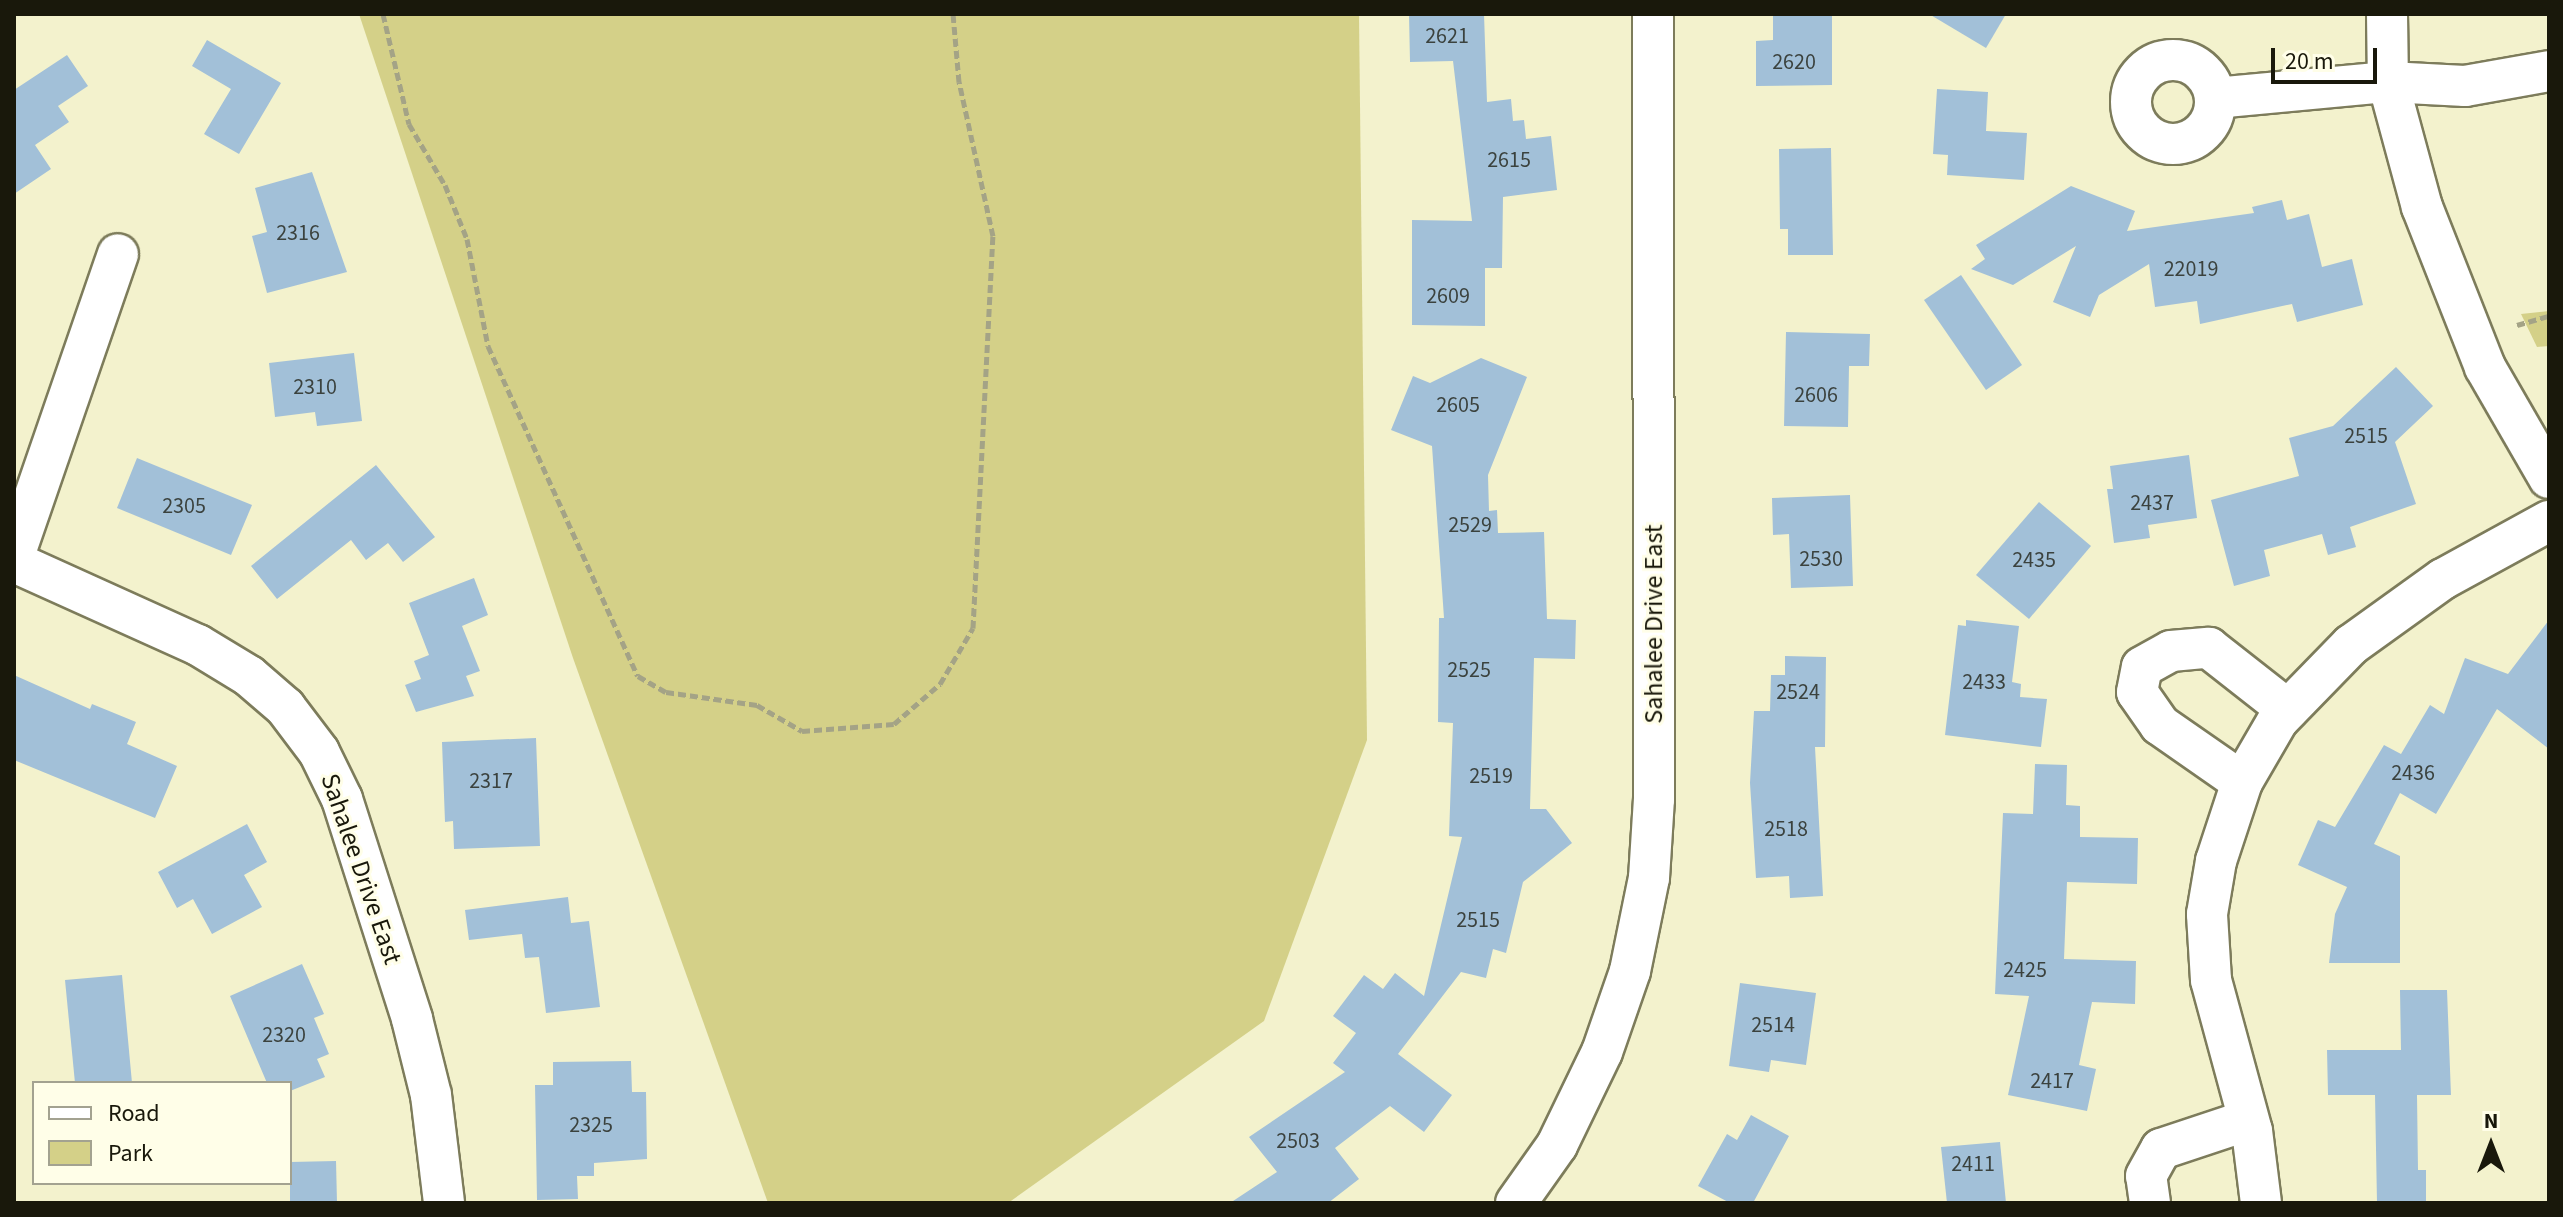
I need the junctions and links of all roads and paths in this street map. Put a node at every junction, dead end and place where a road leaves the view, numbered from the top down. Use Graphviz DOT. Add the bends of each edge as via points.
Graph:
graph roads {
  1 [pos="383,14"];
  2 [pos="953,14"];
  3 [pos="1653,14"];
  4 [pos="2387,14"];
  5 [pos="2549,71"];
  6 [pos="2388,82"];
  7 [pos="2215,98"];
  8 [pos="118,254"];
  9 [pos="2549,316"];
  10 [pos="2517,325"];
  11 [pos="2549,478"];
  12 [pos="2549,521"];
  13 [pos="14,559"];
  14 [pos="2288,710"];
  15 [pos="2242,782"];
  16 [pos="2248,1120"];
  17 [pos="444,1203"];
  18 [pos="1516,1203"];
  19 [pos="2150,1203"];
  20 [pos="2261,1203"];
  1 -- 2 [label="path" via="409,124 445,185 467,239 488,346 638,676 666,692 757,705 802,731 894,724 940,684 973,628 993,236 959,82"];
  3 -- 18 [label="street, Sahalee Drive East" via="1654,799 1649,878 1630,971 1602,1052 1557,1145"];
  4 -- 6 [label="street"];
  5 -- 6 [label="street" via="2465,86"];
  6 -- 7 [label="street"];
  6 -- 11 [label="street" via="2422,207 2485,367"];
  8 -- 13 [label="street"];
  9 -- 10 [label="path"];
  12 -- 14 [label="street" via="2443,579 2363,637"];
  13 -- 17 [label="street, Sahalee Drive East" via="198,645 249,676 285,707 319,752 342,799 412,1019 431,1095"];
  14 -- 15 [label="street"];
  14 -- 15 [label="street" via="2209,648 2171,651 2142,667 2137,692 2160,725"];
  15 -- 16 [label="street" via="2216,861 2207,914 2211,980"];
  16 -- 19 [label="street" via="2161,1149 2146,1176"];
  16 -- 20 [label="street"];
}
